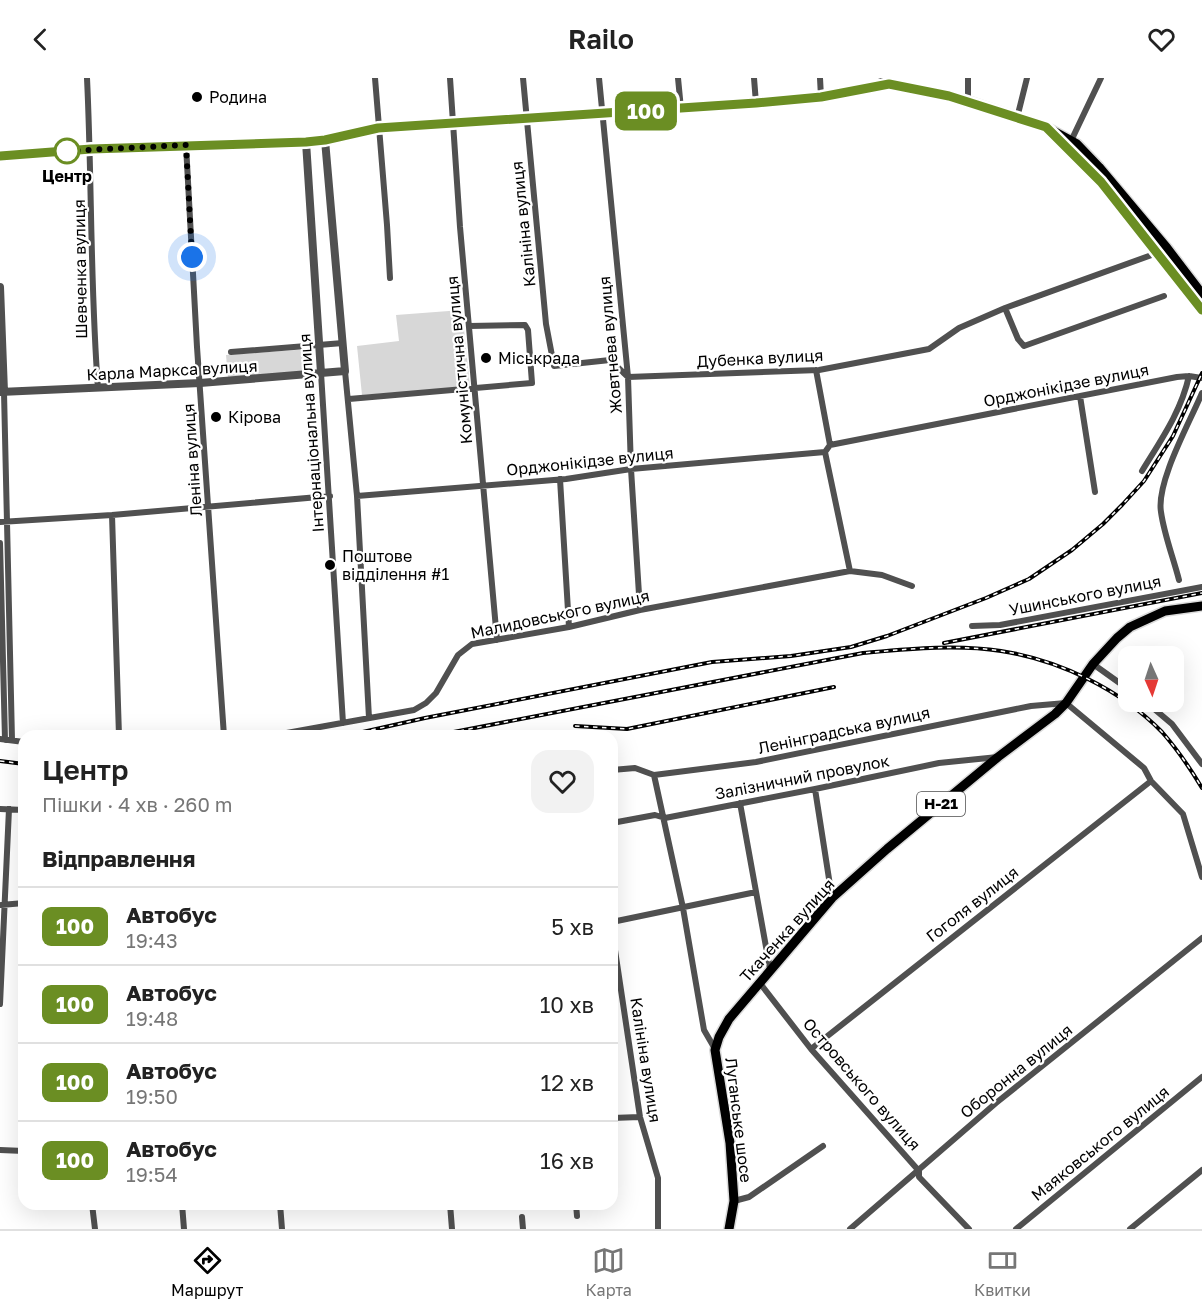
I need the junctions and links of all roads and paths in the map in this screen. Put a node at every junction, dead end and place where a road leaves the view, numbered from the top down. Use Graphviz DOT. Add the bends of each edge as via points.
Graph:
graph roads {
  1 [pos="87,78"];
  2 [pos="375,78"];
  3 [pos="450,78"];
  4 [pos="523,78"];
  5 [pos="599,78"];
  6 [pos="678,78"];
  7 [pos="754,78"];
  8 [pos="820,78"];
  9 [pos="968,78"];
  10 [pos="1027,78"];
  11 [pos="1101,78"];
  12 [pos="887,81"];
  13 [pos="821,97"];
  14 [pos="968,101"];
  15 [pos="756,103"];
  16 [pos="681,109"];
  17 [pos="602,113"];
  18 [pos="526,118"];
  19 [pos="1017,118"];
  20 [pos="454,123"];
  21 [pos="1046,127"];
  22 [pos="378,128"];
  23 [pos="325,140"];
  24 [pos="1071,141"];
  25 [pos="306,142"];
  26 [pos="186,145"];
  27 [pos="91,149"];
  28 [pos="0,156"];
  29 [pos="1167,248"];
  30 [pos="1158,253"];
  31 [pos="390,278"];
  32 [pos="0,287"];
  33 [pos="1202,294"];
  34 [pos="1164,296"];
  35 [pos="1005,308"];
  36 [pos="1202,310"];
  37 [pos="469,326"];
  38 [pos="343,342"];
  39 [pos="318,344"];
  40 [pos="231,352"];
  41 [pos="816,370"];
  42 [pos="345,371"];
  43 [pos="321,373"];
  44 [pos="1190,376"];
  45 [pos="628,377"];
  46 [pos="1202,378"];
  47 [pos="200,383"];
  48 [pos="98,388"];
  49 [pos="474,389"];
  50 [pos="2,392"];
  51 [pos="1202,393"];
  52 [pos="1080,396"];
  53 [pos="348,399"];
  54 [pos="830,444"];
  55 [pos="825,452"];
  56 [pos="631,470"];
  57 [pos="1142,471"];
  58 [pos="560,479"];
  59 [pos="484,486"];
  60 [pos="1095,492"];
  61 [pos="330,496"];
  62 [pos="357,496"];
  63 [pos="208,507"];
  64 [pos="112,515"];
  65 [pos="4,521"];
  66 [pos="0,543"];
  67 [pos="850,571"];
  68 [pos="1179,580"];
  69 [pos="912,586"];
  70 [pos="1202,587"];
  71 [pos="1202,606"];
  72 [pos="640,610"];
  73 [pos="972,626"];
  74 [pos="569,627"];
  75 [pos="497,640"];
  76 [pos="1093,664"];
  77 [pos="1118,682"];
  78 [pos="1066,703"];
  79 [pos="1158,712"];
  80 [pos="369,718"];
  81 [pos="343,723"];
  82 [pos="120,730"];
  83 [pos="224,730"];
  84 [pos="304,730"];
  85 [pos="6,740"];
  86 [pos="998,757"];
  87 [pos="1202,764"];
  88 [pos="618,769"];
  89 [pos="654,775"];
  90 [pos="1151,781"];
  91 [pos="815,789"];
  92 [pos="740,803"];
  93 [pos="0,809"];
  94 [pos="9,809"];
  95 [pos="18,810"];
  96 [pos="665,818"];
  97 [pos="618,823"];
  98 [pos="1202,878"];
  99 [pos="756,892"];
  100 [pos="832,898"];
  101 [pos="18,904"];
  102 [pos="2,905"];
  103 [pos="683,908"];
  104 [pos="618,921"];
  105 [pos="1202,938"];
  106 [pos="770,969"];
  107 [pos="618,970"];
  108 [pos="759,982"];
  109 [pos="0,1004"];
  110 [pos="811,1049"];
  111 [pos="715,1050"];
  112 [pos="1202,1077"];
  113 [pos="640,1117"];
  114 [pos="618,1118"];
  115 [pos="824,1146"];
  116 [pos="0,1150"];
  117 [pos="18,1151"];
  118 [pos="1202,1170"];
  119 [pos="919,1171"];
  120 [pos="734,1201"];
  121 [pos="93,1210"];
  122 [pos="182,1210"];
  123 [pos="280,1210"];
  124 [pos="450,1210"];
  125 [pos="576,1210"];
  126 [pos="577,1216"];
  127 [pos="522,1217"];
  128 [pos="95,1229"];
  129 [pos="184,1229"];
  130 [pos="282,1229"];
  131 [pos="452,1229"];
  132 [pos="523,1229"];
  133 [pos="658,1229"];
  134 [pos="729,1229"];
  135 [pos="850,1229"];
  136 [pos="969,1229"];
  137 [pos="1016,1229"];
  138 [pos="1130,1229"];
  1 -- 27 [label="street, Шевченка вулиця"];
  2 -- 22 [label="street"];
  3 -- 20 [label="street, Комуністична вулиця"];
  4 -- 18 [label="street, Калініна вулиця"];
  5 -- 17 [label="street, Жовтнева вулиця"];
  6 -- 16 [label="street"];
  7 -- 15 [label="street"];
  8 -- 13 [label="street"];
  9 -- 14 [label="street"];
  10 -- 19 [label="street"];
  11 -- 24 [label="street"];
  12 -- 13 [label="street"];
  12 -- 14 [label="main road"];
  13 -- 15 [label="street"];
  14 -- 19 [label="main road"];
  15 -- 16 [label="street"];
  16 -- 17 [label="street"];
  17 -- 18 [label="street"];
  17 -- 45 [label="street, Жовтнева вулиця"];
  18 -- 20 [label="street"];
  18 -- 45 [label="street, Калініна вулиця" via="546,324 554,366 610,360"];
  19 -- 21 [label="main road"];
  20 -- 22 [label="street"];
  20 -- 37 [label="street, Комуністична вулиця"];
  21 -- 24 [label="main road"];
  21 -- 30 [label="main road" via="1101,182"];
  22 -- 23 [label="street"];
  22 -- 31 [label="street"];
  23 -- 25 [label="street"];
  23 -- 38 [label="street"];
  24 -- 29 [label="main road" via="1099,167"];
  25 -- 26 [label="street"];
  25 -- 39 [label="street, Інтернаціональна вулиця"];
  26 -- 27 [label="street"];
  26 -- 47 [label="street, Леніна вулиця"];
  27 -- 28 [label="street"];
  27 -- 48 [label="street, Шевченка вулиця"];
  29 -- 30 [label="street, Дубенка вулиця"];
  29 -- 33 [label="main road"];
  30 -- 35 [label="street, Дубенка вулиця"];
  30 -- 36 [label="main road"];
  32 -- 50 [label="street"];
  34 -- 35 [label="street" via="1024,346"];
  35 -- 41 [label="street, Дубенка вулиця" via="959,328 929,349"];
  37 -- 49 [label="street, Комуністична вулиця"];
  37 -- 49 [label="street" via="523,324 528,330 532,383"];
  38 -- 39 [label="street"];
  38 -- 42 [label="street"];
  39 -- 40 [label="street"];
  39 -- 43 [label="street, Інтернаціональна вулиця"];
  41 -- 45 [label="street, Дубенка вулиця"];
  41 -- 54 [label="street"];
  42 -- 43 [label="street, Карла Маркса вулиця"];
  42 -- 53 [label="street"];
  43 -- 47 [label="street, Карла Маркса вулиця"];
  43 -- 61 [label="street, Інтернаціональна вулиця"];
  44 -- 46 [label="street, Орджонікідзе вулиця"];
  44 -- 52 [label="street, Орджонікідзе вулиця"];
  44 -- 57 [label="street" via="1178,413"];
  45 -- 56 [label="street, Жовтнева вулиця"];
  47 -- 48 [label="street, Карла Маркса вулиця"];
  47 -- 63 [label="street, Леніна вулиця"];
  48 -- 50 [label="street, Карла Маркса вулиця"];
  49 -- 53 [label="street"];
  49 -- 59 [label="street, Комуністична вулиця"];
  50 -- 65 [label="street"];
  51 -- 68 [label="street" via="1172,461 1160,510"];
  52 -- 54 [label="street, Орджонікідзе вулиця"];
  52 -- 60 [label="street"];
  53 -- 62 [label="street"];
  54 -- 55 [label="street"];
  55 -- 56 [label="street, Орджонікідзе вулиця"];
  55 -- 67 [label="street"];
  56 -- 58 [label="street, Орджонікідзе вулиця"];
  56 -- 72 [label="street, Жовтнева вулиця"];
  58 -- 59 [label="street, Орджонікідзе вулиця"];
  58 -- 74 [label="street"];
  59 -- 62 [label="street, Орджонікідзе вулиця"];
  59 -- 75 [label="street, Комуністична вулиця"];
  61 -- 63 [label="street"];
  61 -- 81 [label="street, Інтернаціональна вулиця"];
  62 -- 80 [label="street"];
  63 -- 64 [label="street"];
  63 -- 83 [label="street, Леніна вулиця"];
  64 -- 65 [label="street"];
  64 -- 82 [label="street"];
  65 -- 85 [label="street"];
  66 -- 85 [label="street"];
  67 -- 69 [label="street, Малидовського вулиця" via="882,575"];
  67 -- 72 [label="street, Малидовського вулиця"];
  70 -- 73 [label="street, Ушинського вулиця" via="1000,625"];
  71 -- 76 [label="main road, Ткаченка вулиця / Н-21" via="1165,611 1130,627"];
  72 -- 74 [label="street, Малидовського вулиця"];
  74 -- 75 [label="street, Малидовського вулиця"];
  75 -- 80 [label="street, Малидовського вулиця" via="472,644 458,655 426,704"];
  76 -- 77 [label="street"];
  76 -- 78 [label="main road, Ткаченка вулиця / Н-21"];
  78 -- 86 [label="main road, Ткаченка вулиця / Н-21"];
  78 -- 89 [label="street, Ленінградська вулиця" via="1031,706 756,762"];
  78 -- 90 [label="street" via="1144,768"];
  79 -- 87 [label="street" via="1172,724"];
  80 -- 81 [label="street, Малидовського вулиця"];
  81 -- 84 [label="street, Малидовського вулиця"];
  86 -- 91 [label="street, Залізничний провулок" via="939,763"];
  86 -- 100 [label="main road, Ткаченка вулиця / Н-21"];
  88 -- 89 [label="street, Ленінградська вулиця" via="635,768"];
  89 -- 96 [label="street"];
  90 -- 98 [label="street" via="1183,814"];
  90 -- 110 [label="street, Гоголя вулиця"];
  91 -- 92 [label="street, Залізничний провулок"];
  91 -- 100 [label="street"];
  92 -- 96 [label="street, Залізничний провулок"];
  92 -- 99 [label="street"];
  93 -- 94 [label="street"];
  94 -- 95 [label="street"];
  94 -- 102 [label="street"];
  96 -- 97 [label="street, Залізничний провулок" via="655,815"];
  96 -- 103 [label="street"];
  99 -- 103 [label="street"];
  99 -- 106 [label="street"];
  100 -- 106 [label="main road, Ткаченка вулиця / Н-21"];
  101 -- 102 [label="street"];
  102 -- 109 [label="street"];
  103 -- 104 [label="street"];
  103 -- 111 [label="street" via="704,1030"];
  105 -- 119 [label="street, Оборонна вулиця" via="996,1103"];
  106 -- 108 [label="main road, Ткаченка вулиця / Н-21"];
  107 -- 113 [label="street, Калініна вулиця"];
  108 -- 110 [label="street, Островського вулиця"];
  108 -- 111 [label="main road, Ткаченка вулиця / Н-21" via="729,1019"];
  110 -- 119 [label="street, Островського вулиця"];
  111 -- 120 [label="main road, Луганське шосе" via="730,1143"];
  112 -- 137 [label="street, Маяковського вулиця"];
  113 -- 114 [label="street"];
  113 -- 133 [label="street, Калініна вулиця" via="658,1178"];
  115 -- 120 [label="street" via="749,1197"];
  116 -- 117 [label="street"];
  118 -- 138 [label="street"];
  119 -- 135 [label="street, Оборонна вулиця"];
  119 -- 136 [label="street, Островського вулиця" via="920,1177"];
  120 -- 134 [label="main road, Луганське шосе"];
  121 -- 128 [label="street"];
  122 -- 129 [label="street"];
  123 -- 130 [label="street"];
  124 -- 131 [label="street"];
  125 -- 126 [label="street"];
  127 -- 132 [label="street"];
}
